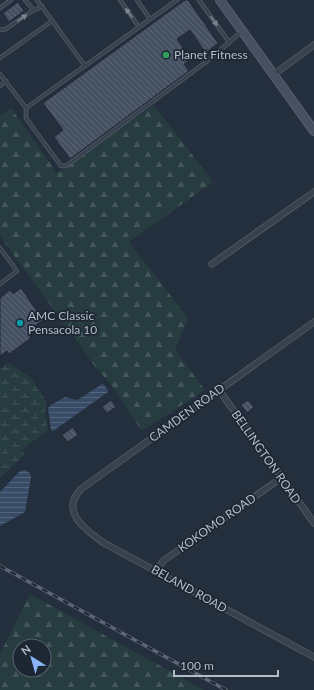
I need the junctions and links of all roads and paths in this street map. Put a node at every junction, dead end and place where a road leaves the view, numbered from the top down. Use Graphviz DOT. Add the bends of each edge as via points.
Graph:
graph roads {
  1 [pos="11,0"];
  2 [pos="25,0"];
  3 [pos="37,0"];
  4 [pos="120,0"];
  5 [pos="137,0"];
  6 [pos="177,0"];
  7 [pos="199,0"];
  8 [pos="220,0"];
  9 [pos="42,6"];
  10 [pos="0,8"];
  11 [pos="32,11"];
  12 [pos="150,19"];
  13 [pos="52,20"];
  14 [pos="139,27"];
  15 [pos="0,30"];
  16 [pos="242,31"];
  17 [pos="230,42"];
  18 [pos="314,45"];
  19 [pos="0,58"];
  20 [pos="85,66"];
  21 [pos="0,74"];
  22 [pos="273,74"];
  23 [pos="6,81"];
  24 [pos="0,86"];
  25 [pos="26,108"];
  26 [pos="314,131"];
  27 [pos="314,192"];
  28 [pos="0,248"];
  29 [pos="212,264"];
  30 [pos="0,284"];
  31 [pos="313,326"];
  32 [pos="219,390"];
  33 [pos="281,478"];
  34 [pos="73,511"];
  35 [pos="314,523"];
  36 [pos="156,571"];
  37 [pos="314,657"];
  1 -- 10 [label="lane"];
  2 -- 11 [label="lane"];
  3 -- 9 [label="lane"];
  14 -- 4 [label="lane, one-way"];
  5 -- 12 [label="lane"];
  6 -- 12 [label="lane"];
  7 -- 17 [label="lane, one-way"];
  8 -- 16 [label="street"];
  9 -- 11 [label="lane"];
  9 -- 13 [label="lane"];
  15 -- 11 [label="lane, one-way" via="6,29"];
  12 -- 14 [label="lane"];
  13 -- 19 [label="lane"];
  13 -- 20 [label="lane"];
  14 -- 20 [label="lane"];
  16 -- 17 [label="lane"];
  16 -- 22 [label="street"];
  17 -- 25 [label="lane" via="66,166 61,166 26,118"];
  18 -- 22 [label="street"];
  20 -- 25 [label="lane"];
  21 -- 23 [label="lane"];
  22 -- 26 [label="street"];
  23 -- 24 [label="lane"];
  23 -- 25 [label="lane"];
  27 -- 29 [label="street"];
  28 -- 30 [label="lane" via="17,272"];
  31 -- 32 [label="street, CAMDEN ROAD"];
  32 -- 33 [label="street, BELLINGTON ROAD"];
  32 -- 34 [label="street, CAMDEN ROAD" via="81,488 74,498"];
  33 -- 35 [label="street, BELLINGTON ROAD"];
  33 -- 36 [label="street, KOKOMO ROAD" via="163,561"];
  34 -- 36 [label="street, BELAND ROAD" via="75,517 92,534"];
  36 -- 37 [label="street, BELAND ROAD"];
}
